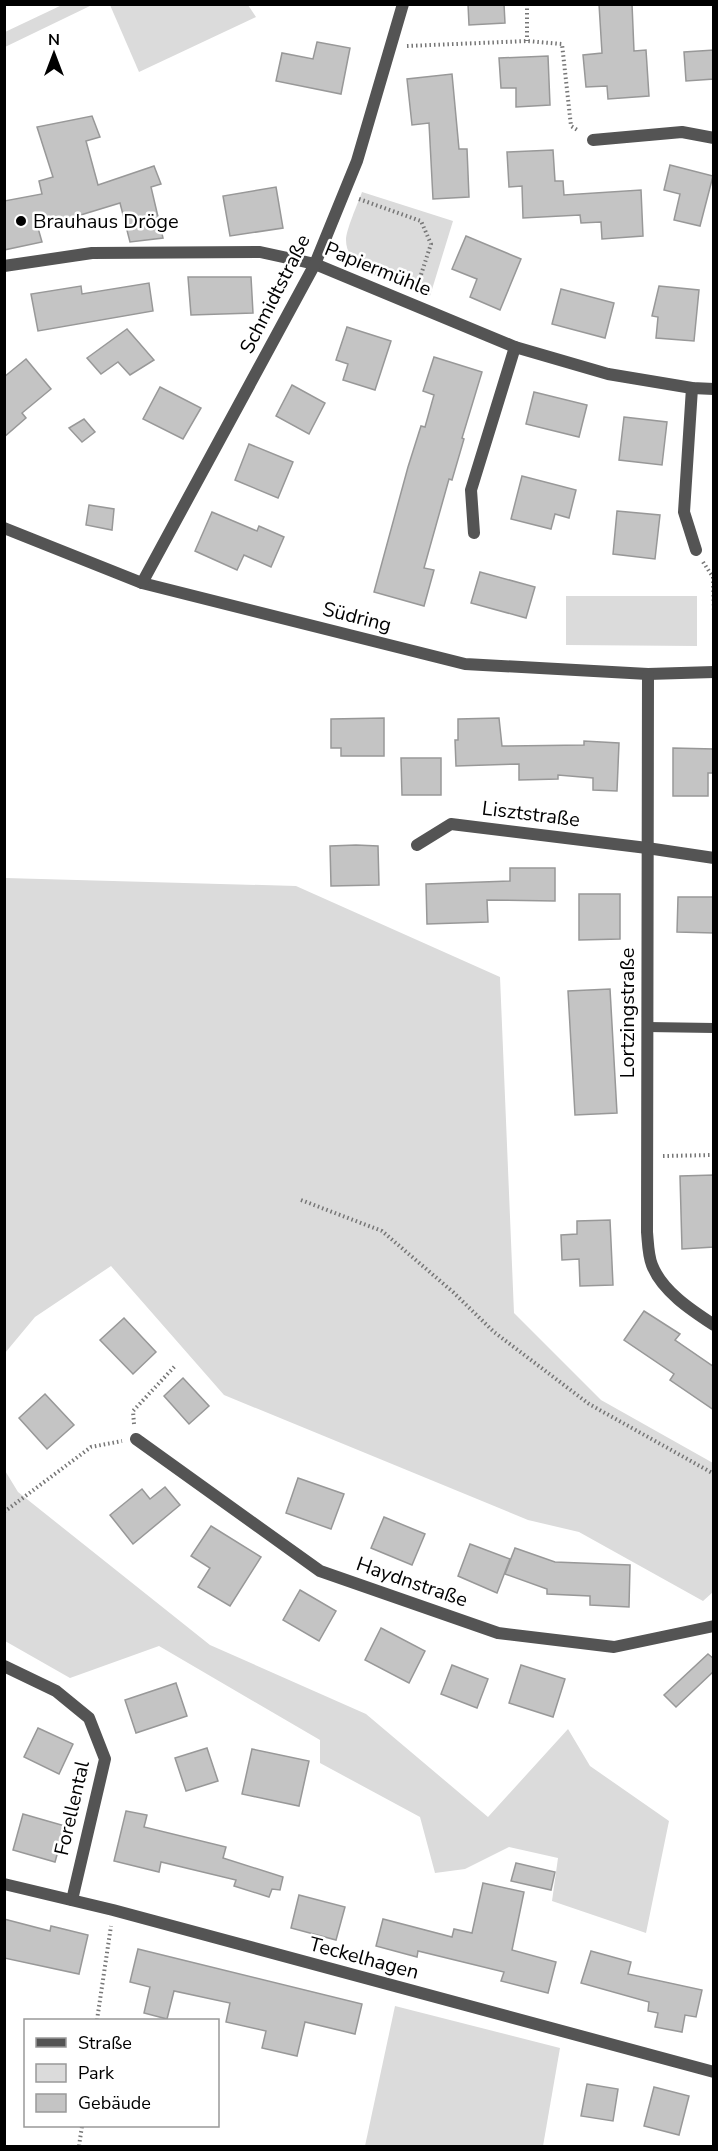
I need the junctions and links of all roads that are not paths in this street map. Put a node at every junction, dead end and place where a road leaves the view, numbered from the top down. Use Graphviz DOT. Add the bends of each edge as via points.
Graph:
graph roads {
  1 [pos="403,4"];
  2 [pos="714,138"];
  3 [pos="593,140"];
  4 [pos="315,264"];
  5 [pos="4,266"];
  6 [pos="515,347"];
  7 [pos="692,388"];
  8 [pos="714,389"];
  9 [pos="4,528"];
  10 [pos="474,533"];
  11 [pos="696,550"];
  12 [pos="142,583"];
  13 [pos="714,672"];
  14 [pos="648,674"];
  15 [pos="417,845"];
  16 [pos="647,848"];
  17 [pos="714,858"];
  18 [pos="647,1028"];
  19 [pos="714,1028"];
  20 [pos="714,1325"];
  21 [pos="136,1438"];
  22 [pos="714,1626"];
  23 [pos="4,1666"];
  24 [pos="4,1884"];
  25 [pos="72,1900"];
  26 [pos="714,2072"];
  1 -- 4 [label="street, Schmidtstraße" via="357,161"];
  2 -- 3 [label="street" via="682,132"];
  4 -- 5 [label="street, Papiermühle" via="260,252 92,253"];
  4 -- 6 [label="street, Papiermühle"];
  4 -- 12 [label="street, Schmidtstraße"];
  6 -- 7 [label="street, Papiermühle" via="608,374"];
  6 -- 10 [label="street" via="471,490"];
  7 -- 8 [label="street, Papiermühle"];
  7 -- 11 [label="street" via="684,512"];
  9 -- 12 [label="street, Südring"];
  12 -- 14 [label="street, Südring" via="465,664"];
  13 -- 14 [label="street, Südring"];
  14 -- 16 [label="street, Lortzingstraße"];
  15 -- 16 [label="street, Lisztstraße" via="451,824"];
  16 -- 17 [label="street, Lisztstraße"];
  16 -- 18 [label="street, Lortzingstraße"];
  18 -- 19 [label="lane"];
  18 -- 20 [label="street, Lortzingstraße" via="647,1232 651,1264 666,1286"];
  21 -- 22 [label="street, Haydnstraße" via="320,1571 498,1633 614,1647"];
  23 -- 25 [label="street, Forellental" via="56,1691 88,1718 105,1759"];
  24 -- 25 [label="street, Teckelhagen"];
  25 -- 26 [label="street, Teckelhagen"];
}
